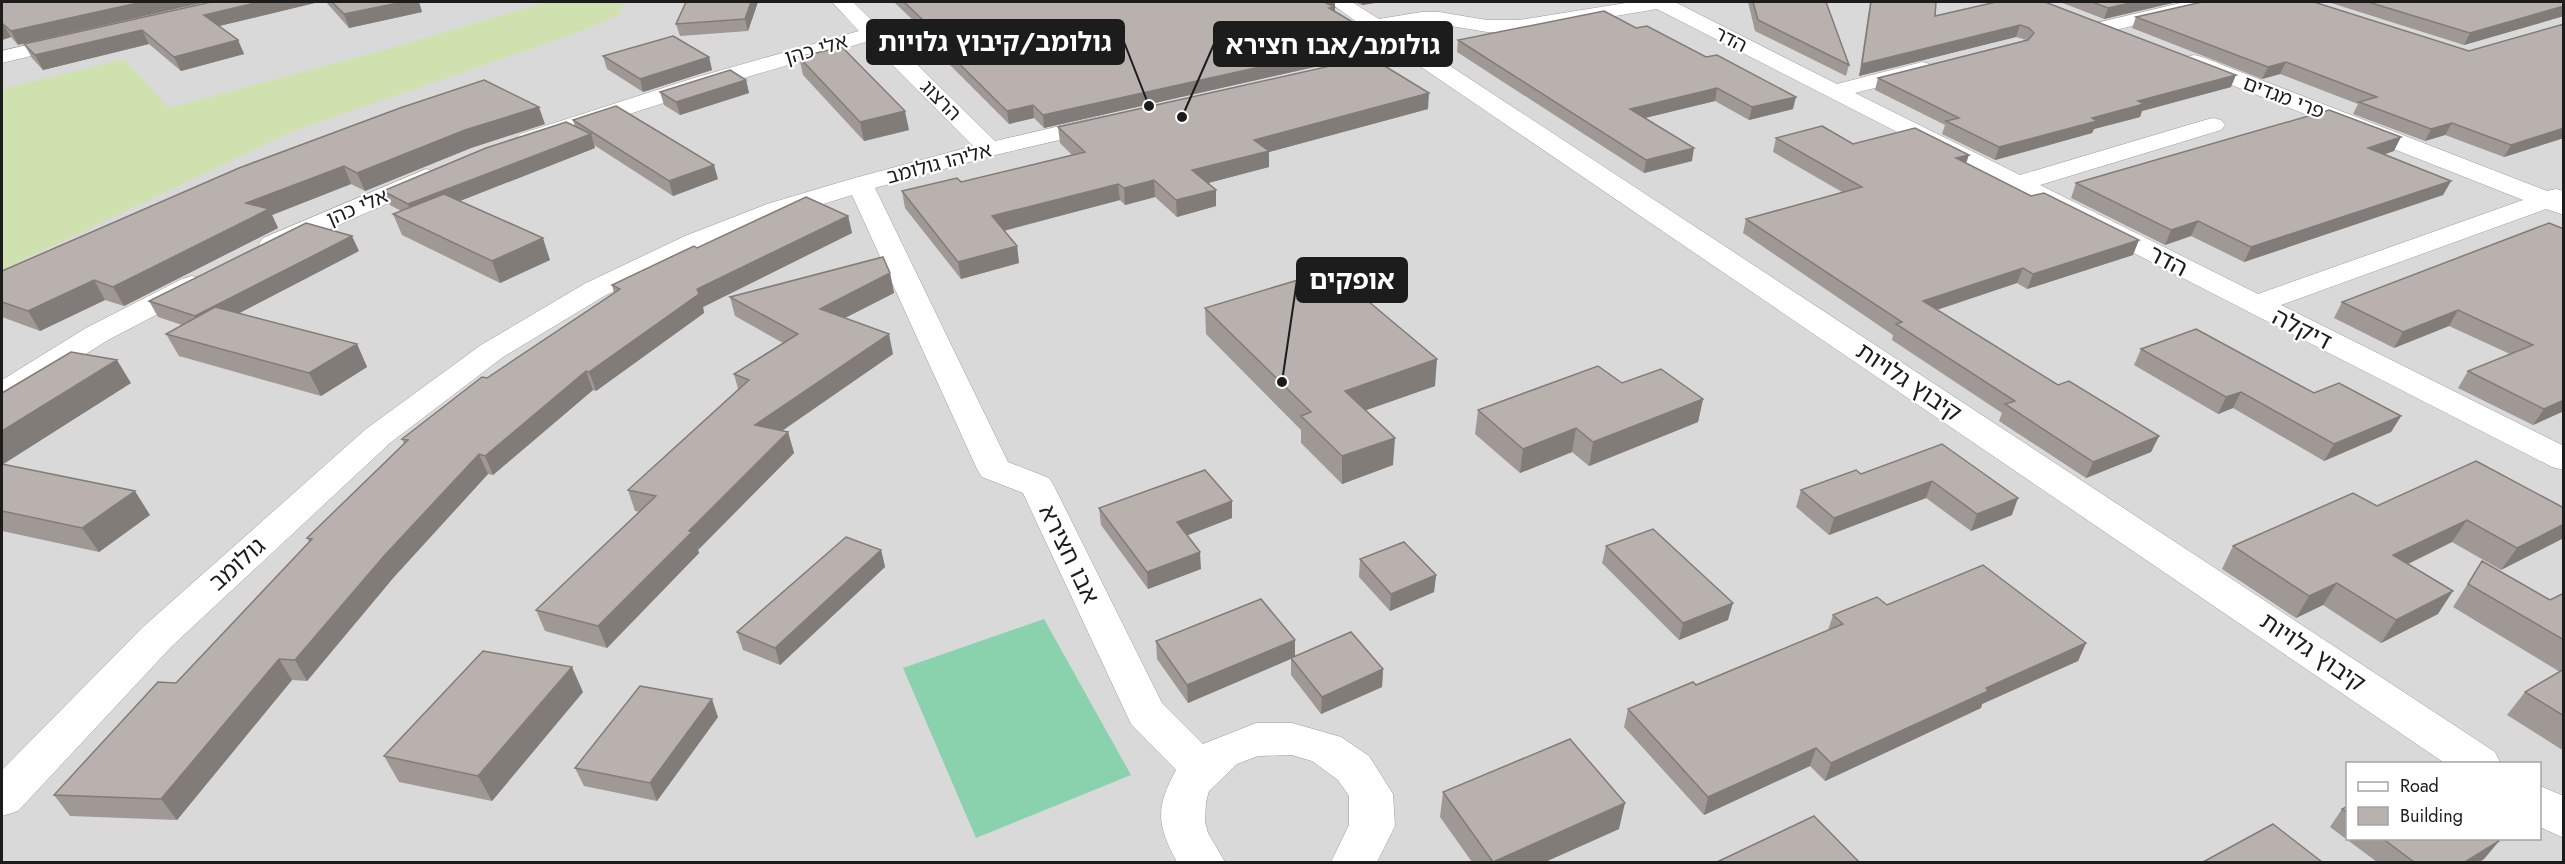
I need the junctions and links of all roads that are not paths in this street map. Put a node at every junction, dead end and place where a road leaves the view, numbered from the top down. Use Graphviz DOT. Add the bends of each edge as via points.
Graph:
graph roads {
  1 [pos="842,2"];
  2 [pos="1339,2"];
  3 [pos="1661,2"];
  4 [pos="2208,2"];
  5 [pos="2081,18"];
  6 [pos="1376,26"];
  7 [pos="2103,27"];
  8 [pos="873,33"];
  9 [pos="92,36"];
  10 [pos="2136,40"];
  11 [pos="1415,53"];
  12 [pos="2170,53"];
  13 [pos="2,57"];
  14 [pos="1937,65"];
  15 [pos="1311,76"];
  16 [pos="1834,91"];
  17 [pos="1128,117"];
  18 [pos="2213,125"];
  19 [pos="503,147"];
  20 [pos="990,148"];
  21 [pos="448,168"];
  22 [pos="860,184"];
  23 [pos="2017,184"];
  24 [pos="2559,201"];
  25 [pos="253,254"];
  26 [pos="211,276"];
  27 [pos="2254,305"];
  28 [pos="492,351"];
  29 [pos="2,393"];
  30 [pos="2564,460"];
  31 [pos="2477,762"];
  32 [pos="1202,767"];
  33 [pos="2,798"];
  34 [pos="2541,805"];
  35 [pos="2564,820"];
  36 [pos="1202,862"];
  37 [pos="1355,862"];
  1 -- 8 [label="street, הרצוג"];
  2 -- 6 [label="street, קיבוץ גלויות"];
  3 -- 6 [label="street" via="1519,26 1439,18"];
  3 -- 16 [label="street, הדר"];
  4 -- 7 [label="street"];
  5 -- 7 [label="street"];
  6 -- 11 [label="street, קיבוץ גלויות"];
  7 -- 10 [label="street"];
  8 -- 19 [label="street, אלי כהן" via="702,82"];
  8 -- 20 [label="street, הרצוג"];
  9 -- 13 [label="street"];
  11 -- 15 [label="street"];
  11 -- 31 [label="street, קיבוץ גלויות"];
  12 -- 24 [label="street, פרי מגדים"];
  14 -- 16 [label="street"];
  16 -- 23 [label="street, הדר"];
  17 -- 20 [label="street, אליהו גולומב"];
  18 -- 23 [label="street"];
  20 -- 22 [label="street, אליהו גולומב"];
  21 -- 25 [label="street, אלי כהן"];
  22 -- 28 [label="street, אליהו גולומב" via="776,210 695,242 596,289"];
  22 -- 32 [label="street, אבו חצירא" via="994,469 1037,486 1146,713"];
  23 -- 27 [label="street, הדר"];
  24 -- 27 [label="street, דיקלה"];
  26 -- 29 [label="street" via="97,334"];
  27 -- 30 [label="street, דיקלה"];
  28 -- 33 [label="street, גולומב" via="378,436 157,636"];
  32 -- 36 [label="street" via="1188,789 1182,813 1186,840"];
  32 -- 37 [label="street" via="1223,751 1249,741 1277,737 1305,740 1332,750 1353,766 1368,786 1375,810 1371,837"];
  34 -- 35 [label="street"];
}
